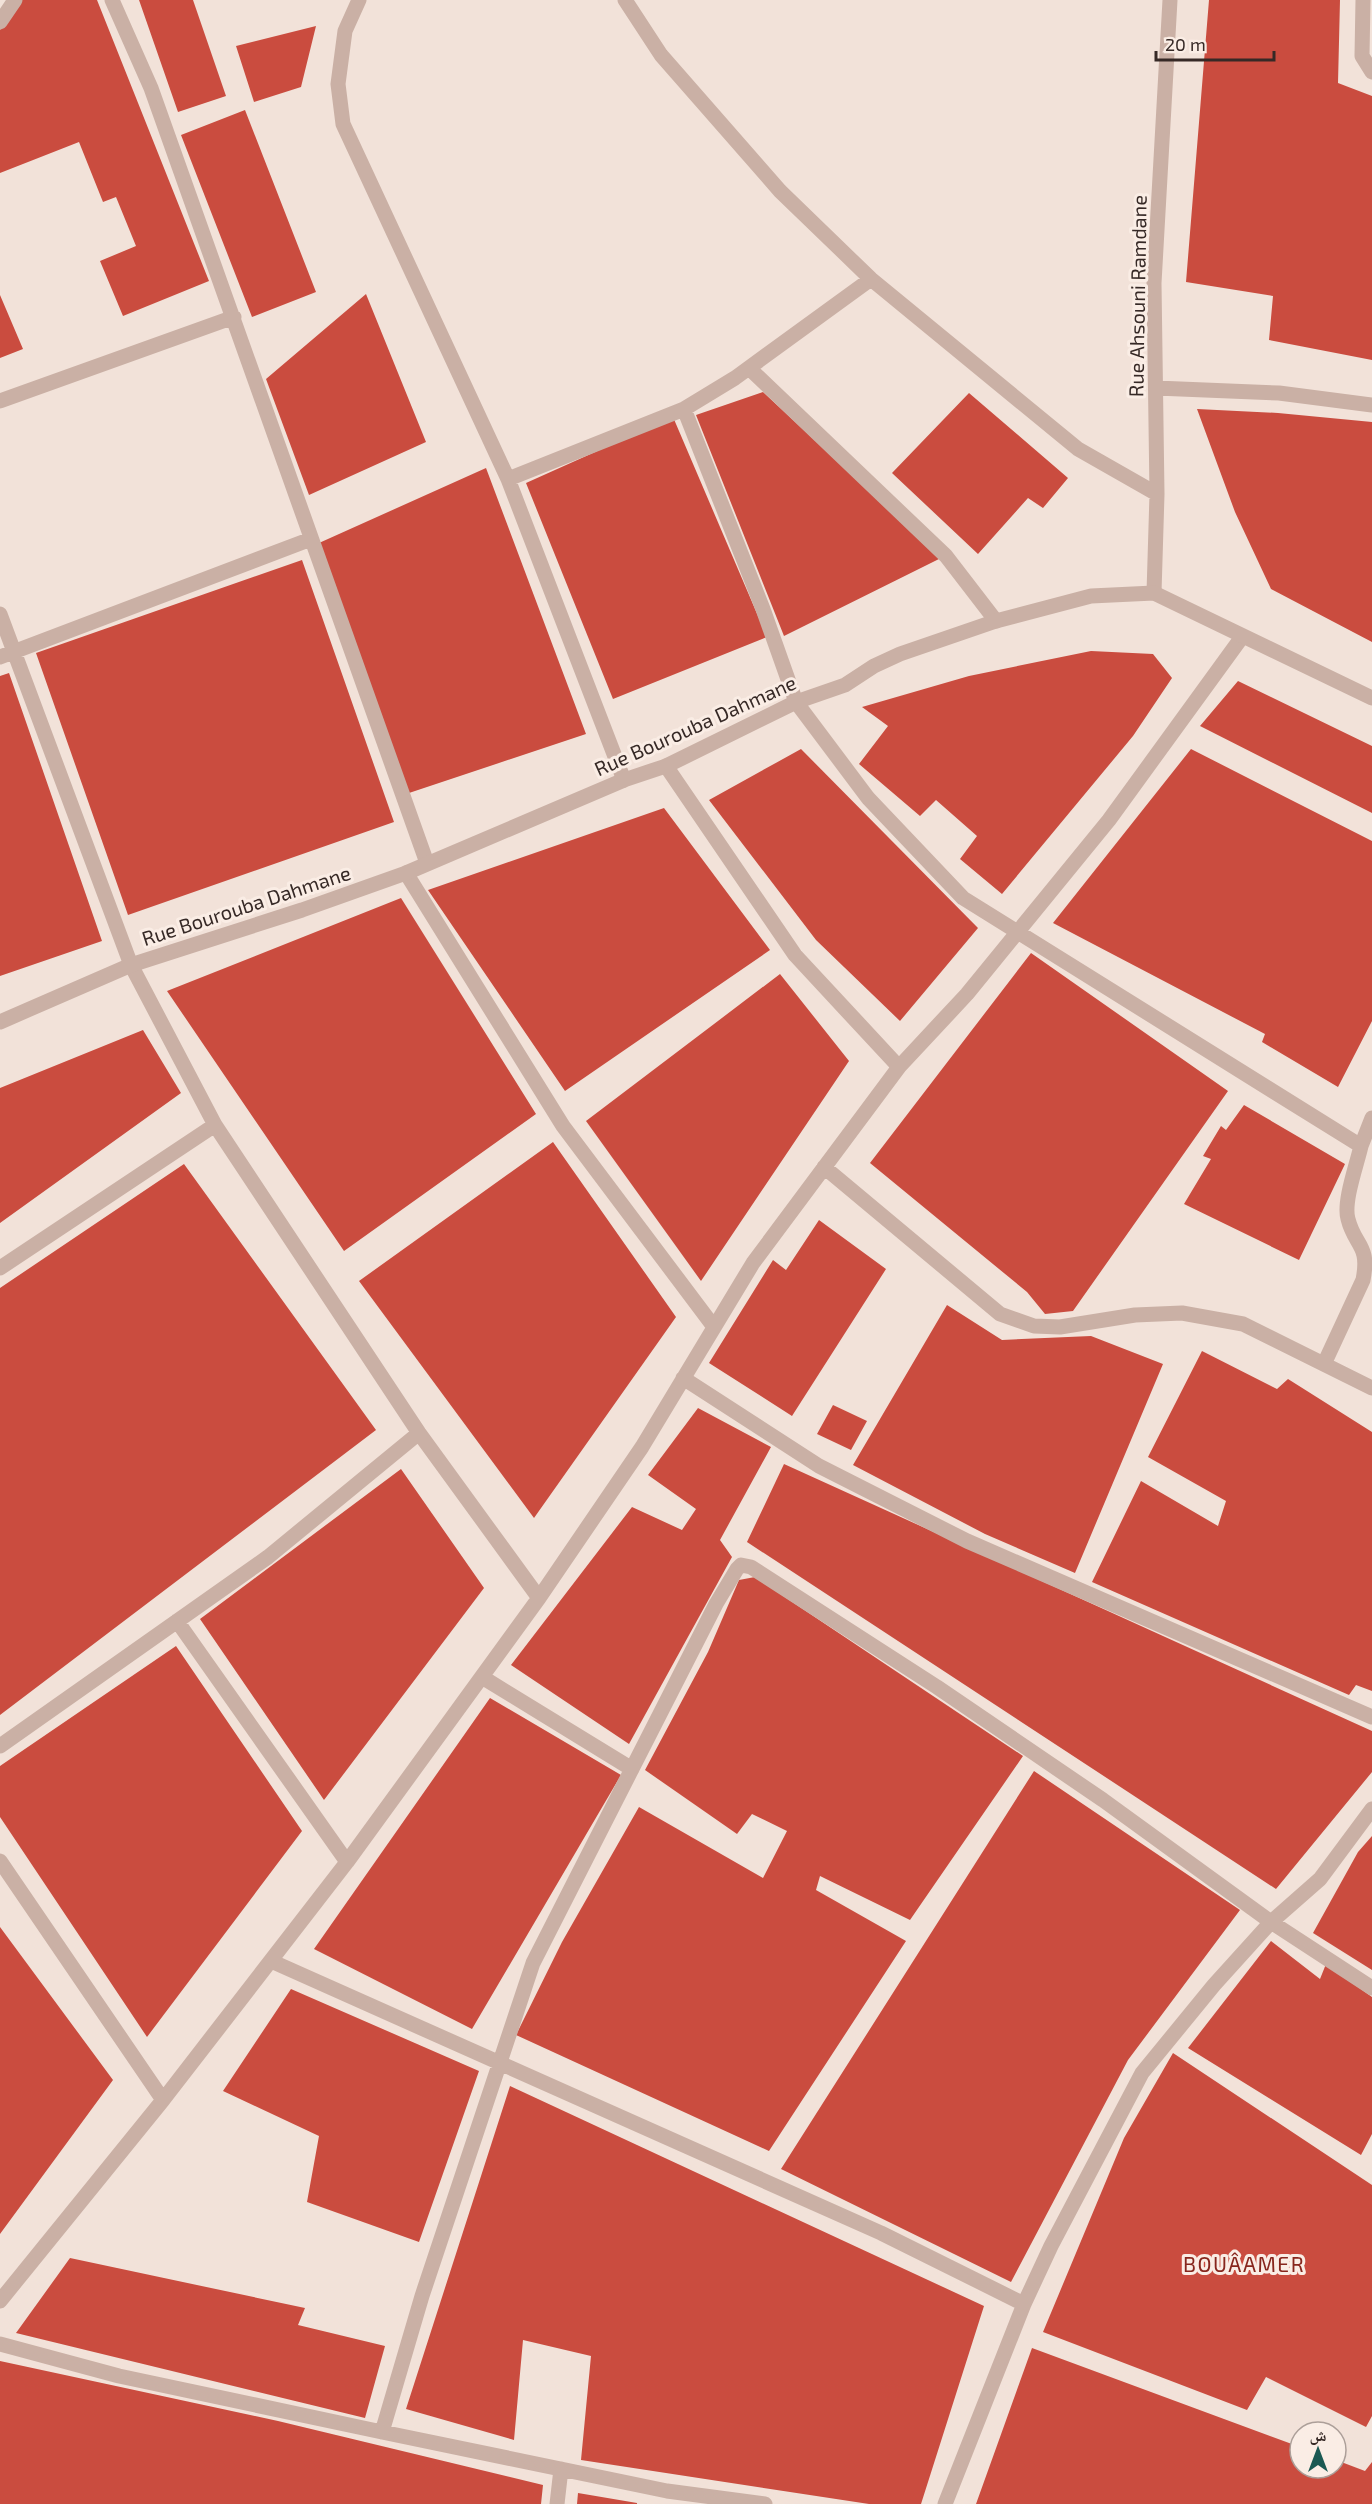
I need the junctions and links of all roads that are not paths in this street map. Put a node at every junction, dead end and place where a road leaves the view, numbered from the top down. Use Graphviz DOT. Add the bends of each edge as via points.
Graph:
graph roads {
  1 [pos="15,0"];
  2 [pos="112,0"];
  3 [pos="359,0"];
  4 [pos="625,0"];
  5 [pos="1170,0"];
  6 [pos="1363,0"];
  7 [pos="0,22"];
  8 [pos="1372,72"];
  9 [pos="871,279"];
  10 [pos="234,317"];
  11 [pos="749,368"];
  12 [pos="1156,388"];
  13 [pos="0,401"];
  14 [pos="1372,405"];
  15 [pos="684,409"];
  16 [pos="508,479"];
  17 [pos="1157,494"];
  18 [pos="311,538"];
  19 [pos="1154,593"];
  20 [pos="0,614"];
  21 [pos="996,621"];
  22 [pos="1242,637"];
  23 [pos="7,655"];
  24 [pos="1372,698"];
  25 [pos="796,702"];
  26 [pos="666,766"];
  27 [pos="624,780"];
  28 [pos="427,863"];
  29 [pos="406,873"];
  30 [pos="1018,932"];
  31 [pos="131,965"];
  32 [pos="0,1022"];
  33 [pos="899,1067"];
  34 [pos="1372,1118"];
  35 [pos="215,1125"];
  36 [pos="1361,1146"];
  37 [pos="824,1167"];
  38 [pos="0,1268"];
  39 [pos="714,1327"];
  40 [pos="1324,1364"];
  41 [pos="683,1378"];
  42 [pos="1372,1388"];
  43 [pos="419,1433"];
  44 [pos="539,1598"];
  45 [pos="177,1621"];
  46 [pos="482,1677"];
  47 [pos="1372,1717"];
  48 [pos="0,1746"];
  49 [pos="632,1770"];
  50 [pos="1372,1809"];
  51 [pos="0,1861"];
  52 [pos="347,1862"];
  53 [pos="1271,1922"];
  54 [pos="271,1961"];
  55 [pos="1372,1988"];
  56 [pos="500,2062"];
  57 [pos="163,2100"];
  58 [pos="0,2301"];
  59 [pos="1024,2304"];
  60 [pos="0,2344"];
  61 [pos="382,2432"];
  62 [pos="561,2469"];
  63 [pos="557,2504"];
  64 [pos="765,2504"];
  65 [pos="945,2504"];
  1 -- 7 [label="street"];
  2 -- 10 [label="street" via="151,88"];
  3 -- 16 [label="street" via="345,31 339,74 343,124"];
  4 -- 9 [label="street" via="661,54 780,192"];
  5 -- 12 [label="street, Rue Ahsouni Ramdane" via="1154,283"];
  6 -- 8 [label="street" via="1362,57"];
  9 -- 11 [label="street"];
  9 -- 17 [label="street" via="1078,449"];
  10 -- 13 [label="street"];
  10 -- 18 [label="street"];
  11 -- 15 [label="street"];
  11 -- 21 [label="street" via="946,556"];
  12 -- 14 [label="street" via="1279,393"];
  12 -- 17 [label="street, Rue Ahsouni Ramdane"];
  15 -- 16 [label="street"];
  15 -- 25 [label="street"];
  16 -- 27 [label="street"];
  17 -- 19 [label="street, Rue Ahsouni Ramdane"];
  18 -- 23 [label="street"];
  18 -- 28 [label="street"];
  19 -- 21 [label="street, Rue Bourouba Dahmane" via="1091,596"];
  19 -- 22 [label="street, Rue Bourouba Dahmane"];
  20 -- 23 [label="street"];
  21 -- 25 [label="street, Rue Bourouba Dahmane" via="900,654 845,685"];
  22 -- 24 [label="street, Rue Bourouba Dahmane"];
  22 -- 30 [label="street" via="1109,820"];
  23 -- 31 [label="street"];
  25 -- 26 [label="street, Rue Bourouba Dahmane"];
  25 -- 30 [label="street" via="868,798 963,897"];
  26 -- 27 [label="street, Rue Bourouba Dahmane"];
  26 -- 33 [label="street" via="795,955"];
  27 -- 28 [label="street, Rue Bourouba Dahmane"];
  28 -- 29 [label="street, Rue Bourouba Dahmane"];
  29 -- 31 [label="street, Rue Bourouba Dahmane"];
  29 -- 39 [label="street" via="563,1126"];
  30 -- 33 [label="street"];
  30 -- 36 [label="street"];
  31 -- 32 [label="street, Rue Bourouba Dahmane"];
  31 -- 35 [label="street"];
  33 -- 37 [label="street"];
  34 -- 36 [label="street"];
  35 -- 38 [label="street"];
  35 -- 43 [label="street"];
  36 -- 40 [label="street" via="1347,1218 1364,1251 1366,1266"];
  37 -- 39 [label="street" via="753,1263"];
  37 -- 40 [label="street" via="1000,1314 1034,1326 1060,1327 1135,1315 1182,1313 1243,1324"];
  39 -- 41 [label="street"];
  40 -- 42 [label="street"];
  41 -- 44 [label="street" via="642,1447"];
  41 -- 47 [label="street" via="819,1466 967,1541"];
  43 -- 44 [label="street"];
  43 -- 45 [label="street" via="268,1557"];
  44 -- 46 [label="street"];
  45 -- 48 [label="street"];
  45 -- 52 [label="street"];
  46 -- 49 [label="street"];
  46 -- 52 [label="street"];
  49 -- 53 [label="street" via="716,1604 737,1569 741,1565 751,1567 1093,1793"];
  49 -- 56 [label="street" via="532,1963"];
  50 -- 53 [label="street" via="1320,1879"];
  51 -- 57 [label="street"];
  52 -- 54 [label="street"];
  53 -- 55 [label="street"];
  53 -- 59 [label="street" via="1142,2073"];
  54 -- 56 [label="street"];
  54 -- 57 [label="street"];
  56 -- 59 [label="street" via="881,2233"];
  56 -- 61 [label="street" via="422,2296"];
  57 -- 58 [label="street"];
  59 -- 65 [label="street"];
  60 -- 61 [label="street" via="119,2376"];
  61 -- 62 [label="street"];
  62 -- 63 [label="street"];
  62 -- 64 [label="street" via="667,2491"];
}
